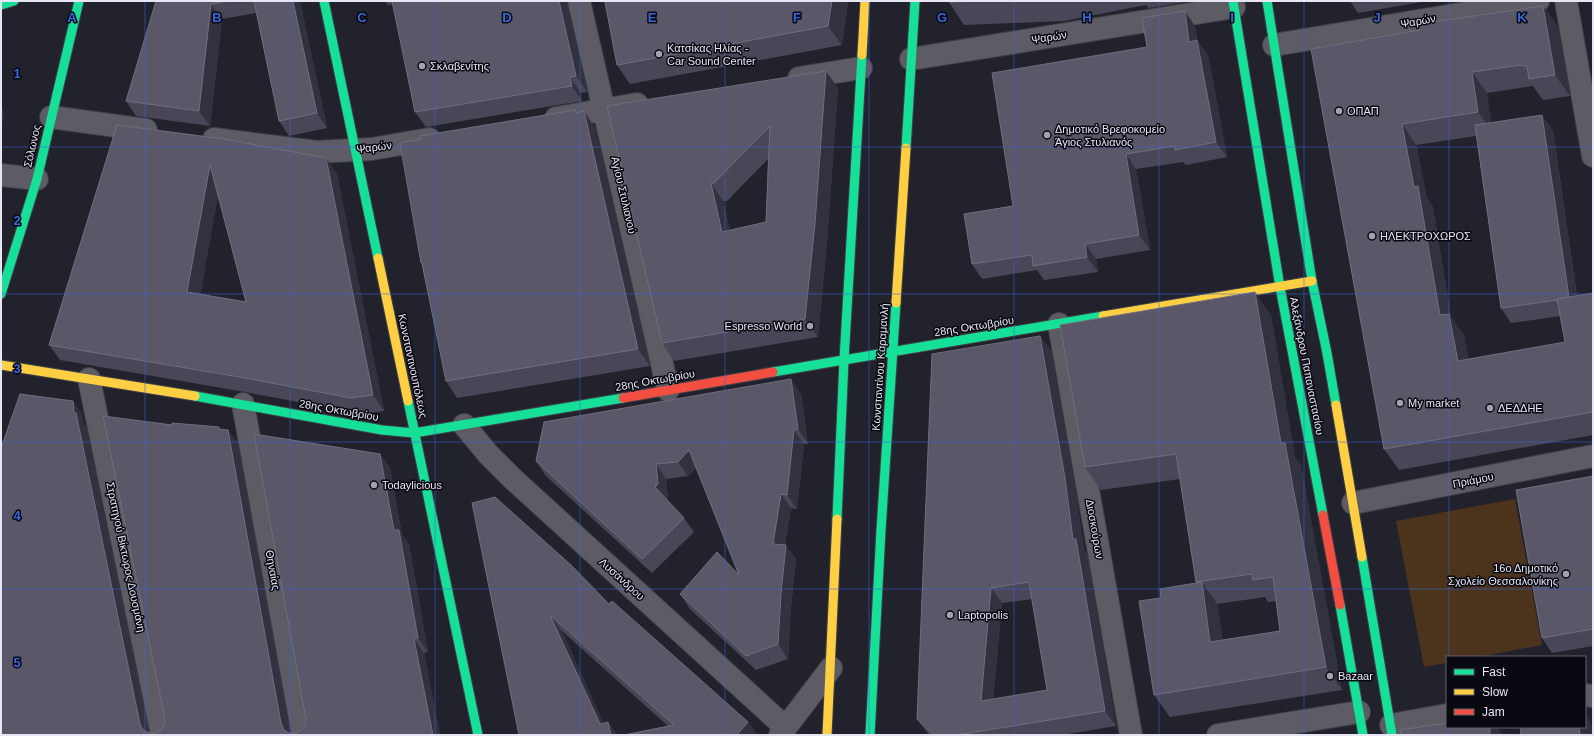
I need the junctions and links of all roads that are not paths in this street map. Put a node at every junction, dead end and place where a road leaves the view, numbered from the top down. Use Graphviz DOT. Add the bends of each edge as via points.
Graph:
graph roads {
  1 [pos="14,1"];
  2 [pos="79,1"];
  3 [pos="324,1"];
  4 [pos="579,1"];
  5 [pos="865,1"];
  6 [pos="915,1"];
  7 [pos="1267,1"];
  8 [pos="1538,1"];
  9 [pos="1566,1"];
  10 [pos="1234,4"];
  11 [pos="1,5"];
  12 [pos="1480,6"];
  13 [pos="1274,45"];
  14 [pos="911,59"];
  15 [pos="861,68"];
  16 [pos="783,80"];
  17 [pos="658,101"];
  18 [pos="604,110"];
  19 [pos="51,117"];
  20 [pos="534,121"];
  21 [pos="168,133"];
  22 [pos="192,136"];
  23 [pos="448,136"];
  24 [pos="355,150"];
  25 [pos="1593,156"];
  26 [pos="1,175"];
  27 [pos="37,179"];
  28 [pos="1312,281"];
  29 [pos="1280,287"];
  30 [pos="1,294"];
  31 [pos="1059,324"];
  32 [pos="893,352"];
  33 [pos="844,360"];
  34 [pos="1,365"];
  35 [pos="89,379"];
  36 [pos="668,390"];
  37 [pos="243,404"];
  38 [pos="464,425"];
  39 [pos="414,433"];
  40 [pos="1593,456"];
  41 [pos="1353,504"];
  42 [pos="830,668"];
  43 [pos="1359,712"];
  44 [pos="1446,715"];
  45 [pos="1392,730"];
  46 [pos="783,731"];
  47 [pos="162,735"];
  48 [pos="303,735"];
  49 [pos="478,735"];
  50 [pos="828,735"];
  51 [pos="870,735"];
  52 [pos="1131,735"];
  53 [pos="1218,735"];
  54 [pos="1363,735"];
  1 -- 11 [label="main road"];
  2 -- 19 [label="main road, Σόλωνος"];
  3 -- 24 [label="main road, Κωνσταντινουπόλεως"];
  4 -- 18 [label="street, Αγίου Στυλιανού"];
  5 -- 15 [label="main road"];
  6 -- 14 [label="main road, Κωνσταντίνου Καραμανλή"];
  7 -- 13 [label="main road, Αλεξάνδρου Παπαναστασίου"];
  8 -- 12 [label="street, Ψαρών"];
  9 -- 25 [label="street"];
  10 -- 14 [label="street, Ψαρών"];
  10 -- 29 [label="main road, Αλεξάνδρου Παπαναστασίου"];
  12 -- 13 [label="street, Ψαρών"];
  13 -- 28 [label="main road, Αλεξάνδρου Παπαναστασίου"];
  14 -- 32 [label="main road, Κωνσταντίνου Καραμανλή"];
  15 -- 16 [label="street"];
  15 -- 33 [label="main road"];
  17 -- 18 [label="street"];
  18 -- 20 [label="street"];
  18 -- 36 [label="street, Αγίου Στυλιανού"];
  19 -- 21 [label="street"];
  19 -- 27 [label="main road, Σόλωνος"];
  22 -- 24 [label="street, Ψαρών" via="308,152"];
  23 -- 24 [label="street, Ψαρών"];
  24 -- 39 [label="main road, Κωνσταντινουπόλεως"];
  26 -- 27 [label="street"];
  27 -- 30 [label="main road, Σόλωνος"];
  28 -- 29 [label="main road, 28ης Οκτωβρίου"];
  28 -- 41 [label="main road, Αλεξάνδρου Παπαναστασίου"];
  29 -- 31 [label="main road, 28ης Οκτωβρίου"];
  29 -- 43 [label="main road, Αλεξάνδρου Παπαναστασίου"];
  31 -- 32 [label="main road, 28ης Οκτωβρίου"];
  31 -- 52 [label="street, Διοσκούρων"];
  32 -- 33 [label="main road, 28ης Οκτωβρίου"];
  32 -- 51 [label="main road, Κωνσταντίνου Καραμανλή"];
  33 -- 36 [label="main road, 28ης Οκτωβρίου"];
  33 -- 42 [label="main road"];
  34 -- 35 [label="main road, 28ης Οκτωβρίου"];
  35 -- 37 [label="main road, 28ης Οκτωβρίου"];
  35 -- 47 [label="street, Στρατηγού Βίκτωρος Δουσμάνη"];
  36 -- 38 [label="main road, 28ης Οκτωβρίου"];
  37 -- 39 [label="main road, 28ης Οκτωβρίου" via="375,429"];
  37 -- 48 [label="street, Θηναίας"];
  38 -- 39 [label="main road, 28ης Οκτωβρίου"];
  38 -- 46 [label="street, Λυσάνδρου" via="513,479"];
  39 -- 49 [label="main road, Κωνσταντινουπόλεως"];
  40 -- 41 [label="street, Πριάμου"];
  41 -- 45 [label="main road, Αλεξάνδρου Παπαναστασίου"];
  42 -- 46 [label="street"];
  42 -- 50 [label="main road"];
  43 -- 53 [label="street"];
  43 -- 54 [label="main road, Αλεξάνδρου Παπαναστασίου"];
  44 -- 45 [label="street"];
}
